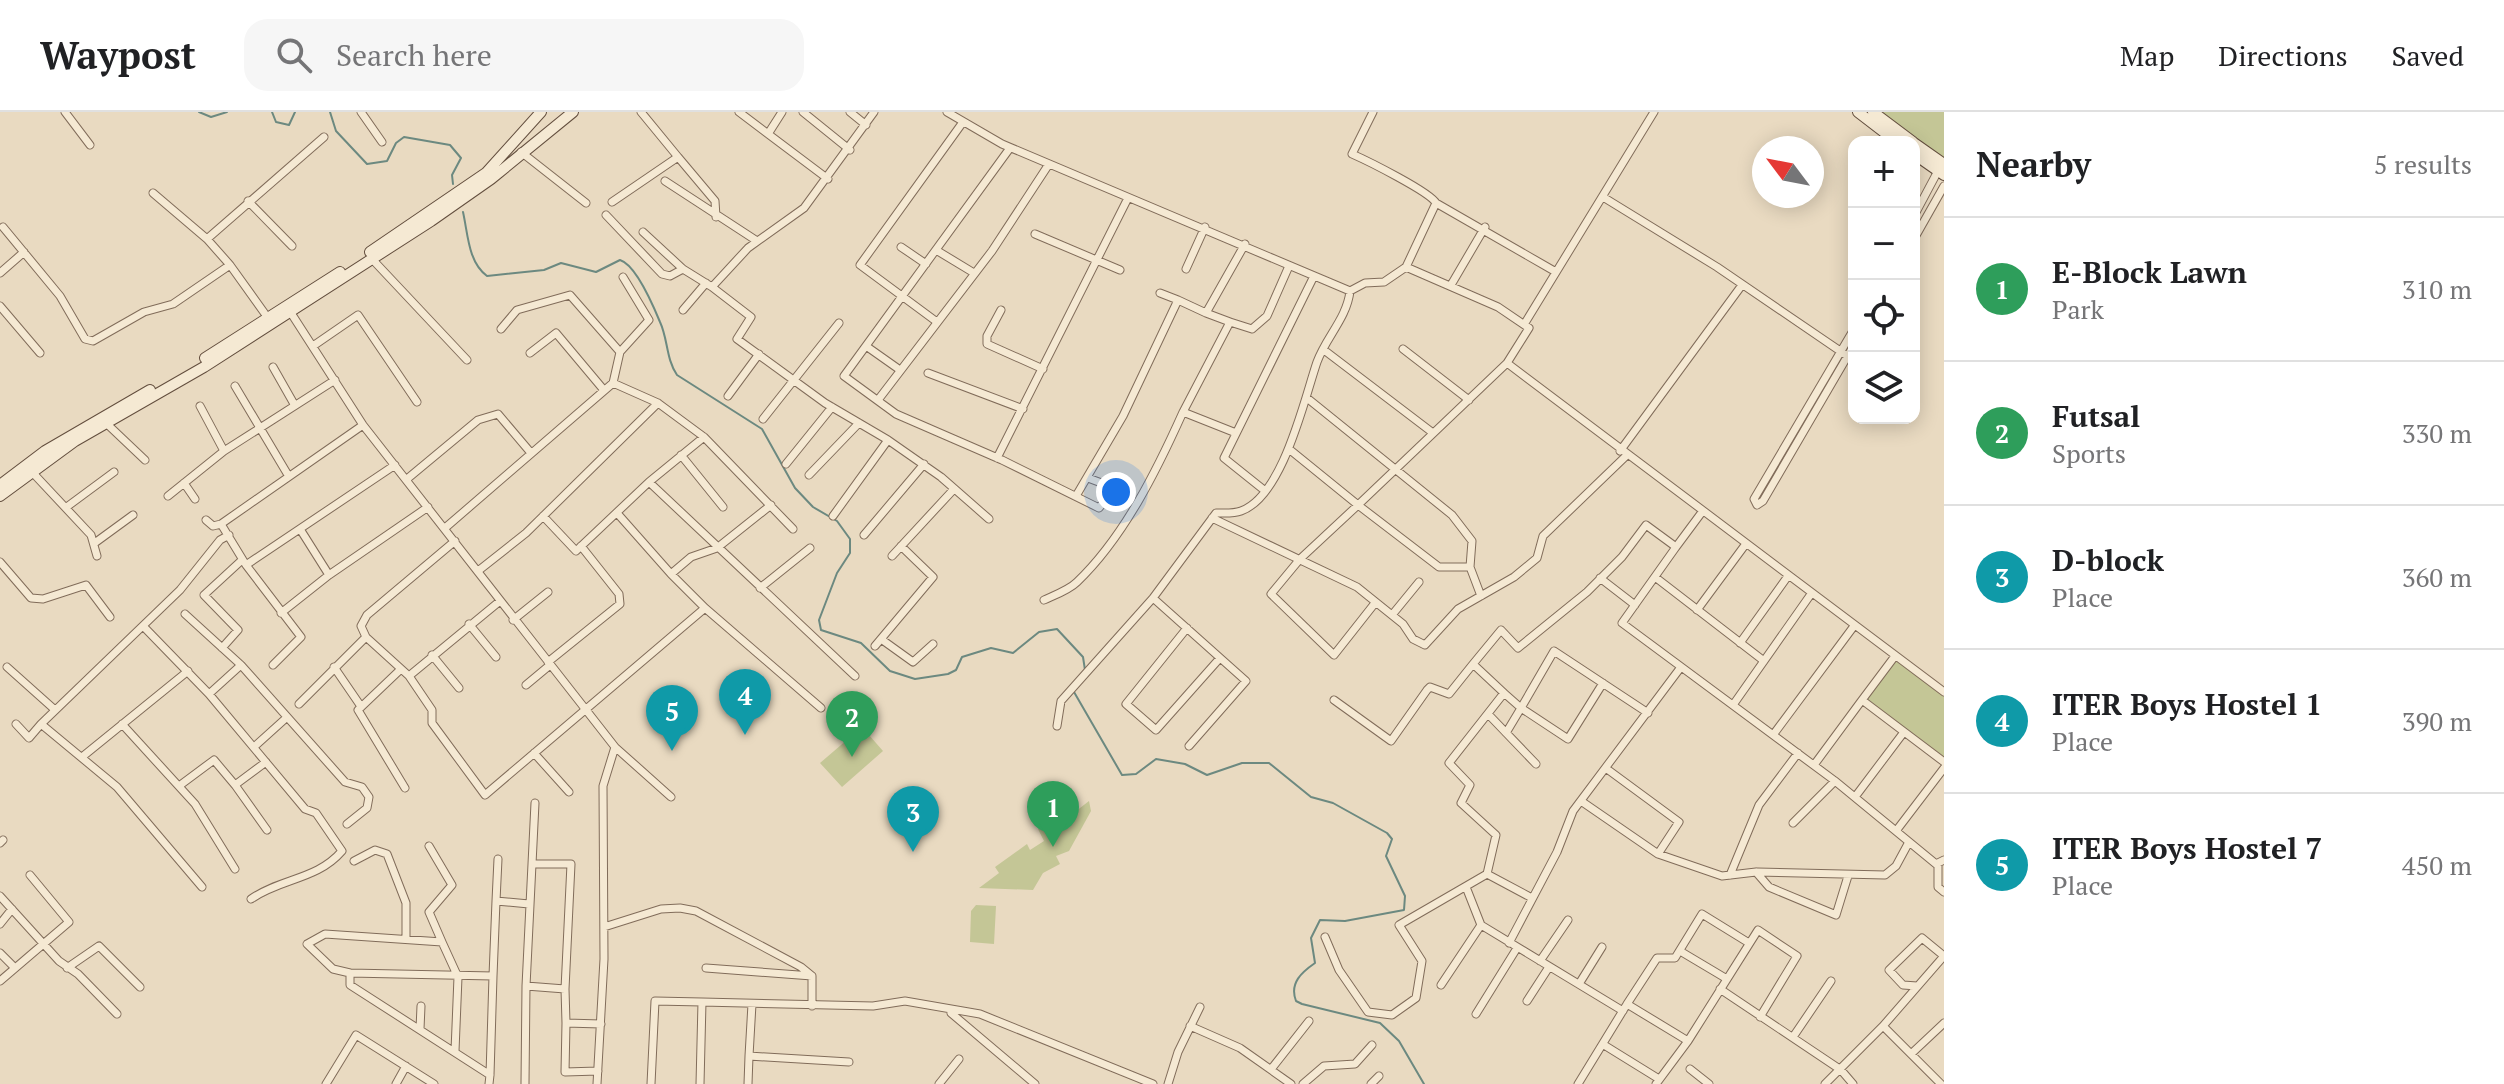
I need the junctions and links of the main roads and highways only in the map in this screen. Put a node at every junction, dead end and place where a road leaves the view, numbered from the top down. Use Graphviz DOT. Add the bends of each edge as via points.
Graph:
graph roads {
  1 [pos="541,112"];
  2 [pos="573,112"];
  3 [pos="1858,112"];
  4 [pos="1873,112"];
  5 [pos="1889,136"];
  6 [pos="1905,136"];
  7 [pos="1920,148"];
  8 [pos="1920,157"];
  9 [pos="1942,168"];
  10 [pos="0,485"];
  11 [pos="0,496"];
  1 -- 10 [label="main road" via="486,173 268,318 71,435"];
  2 -- 11 [label="main road" via="491,179 372,259 106,423"];
  3 -- 5 [label="main road"];
  4 -- 6 [label="main road"];
  7 -- 9 [label="main road"];
  8 -- 9 [label="main road"];
}
